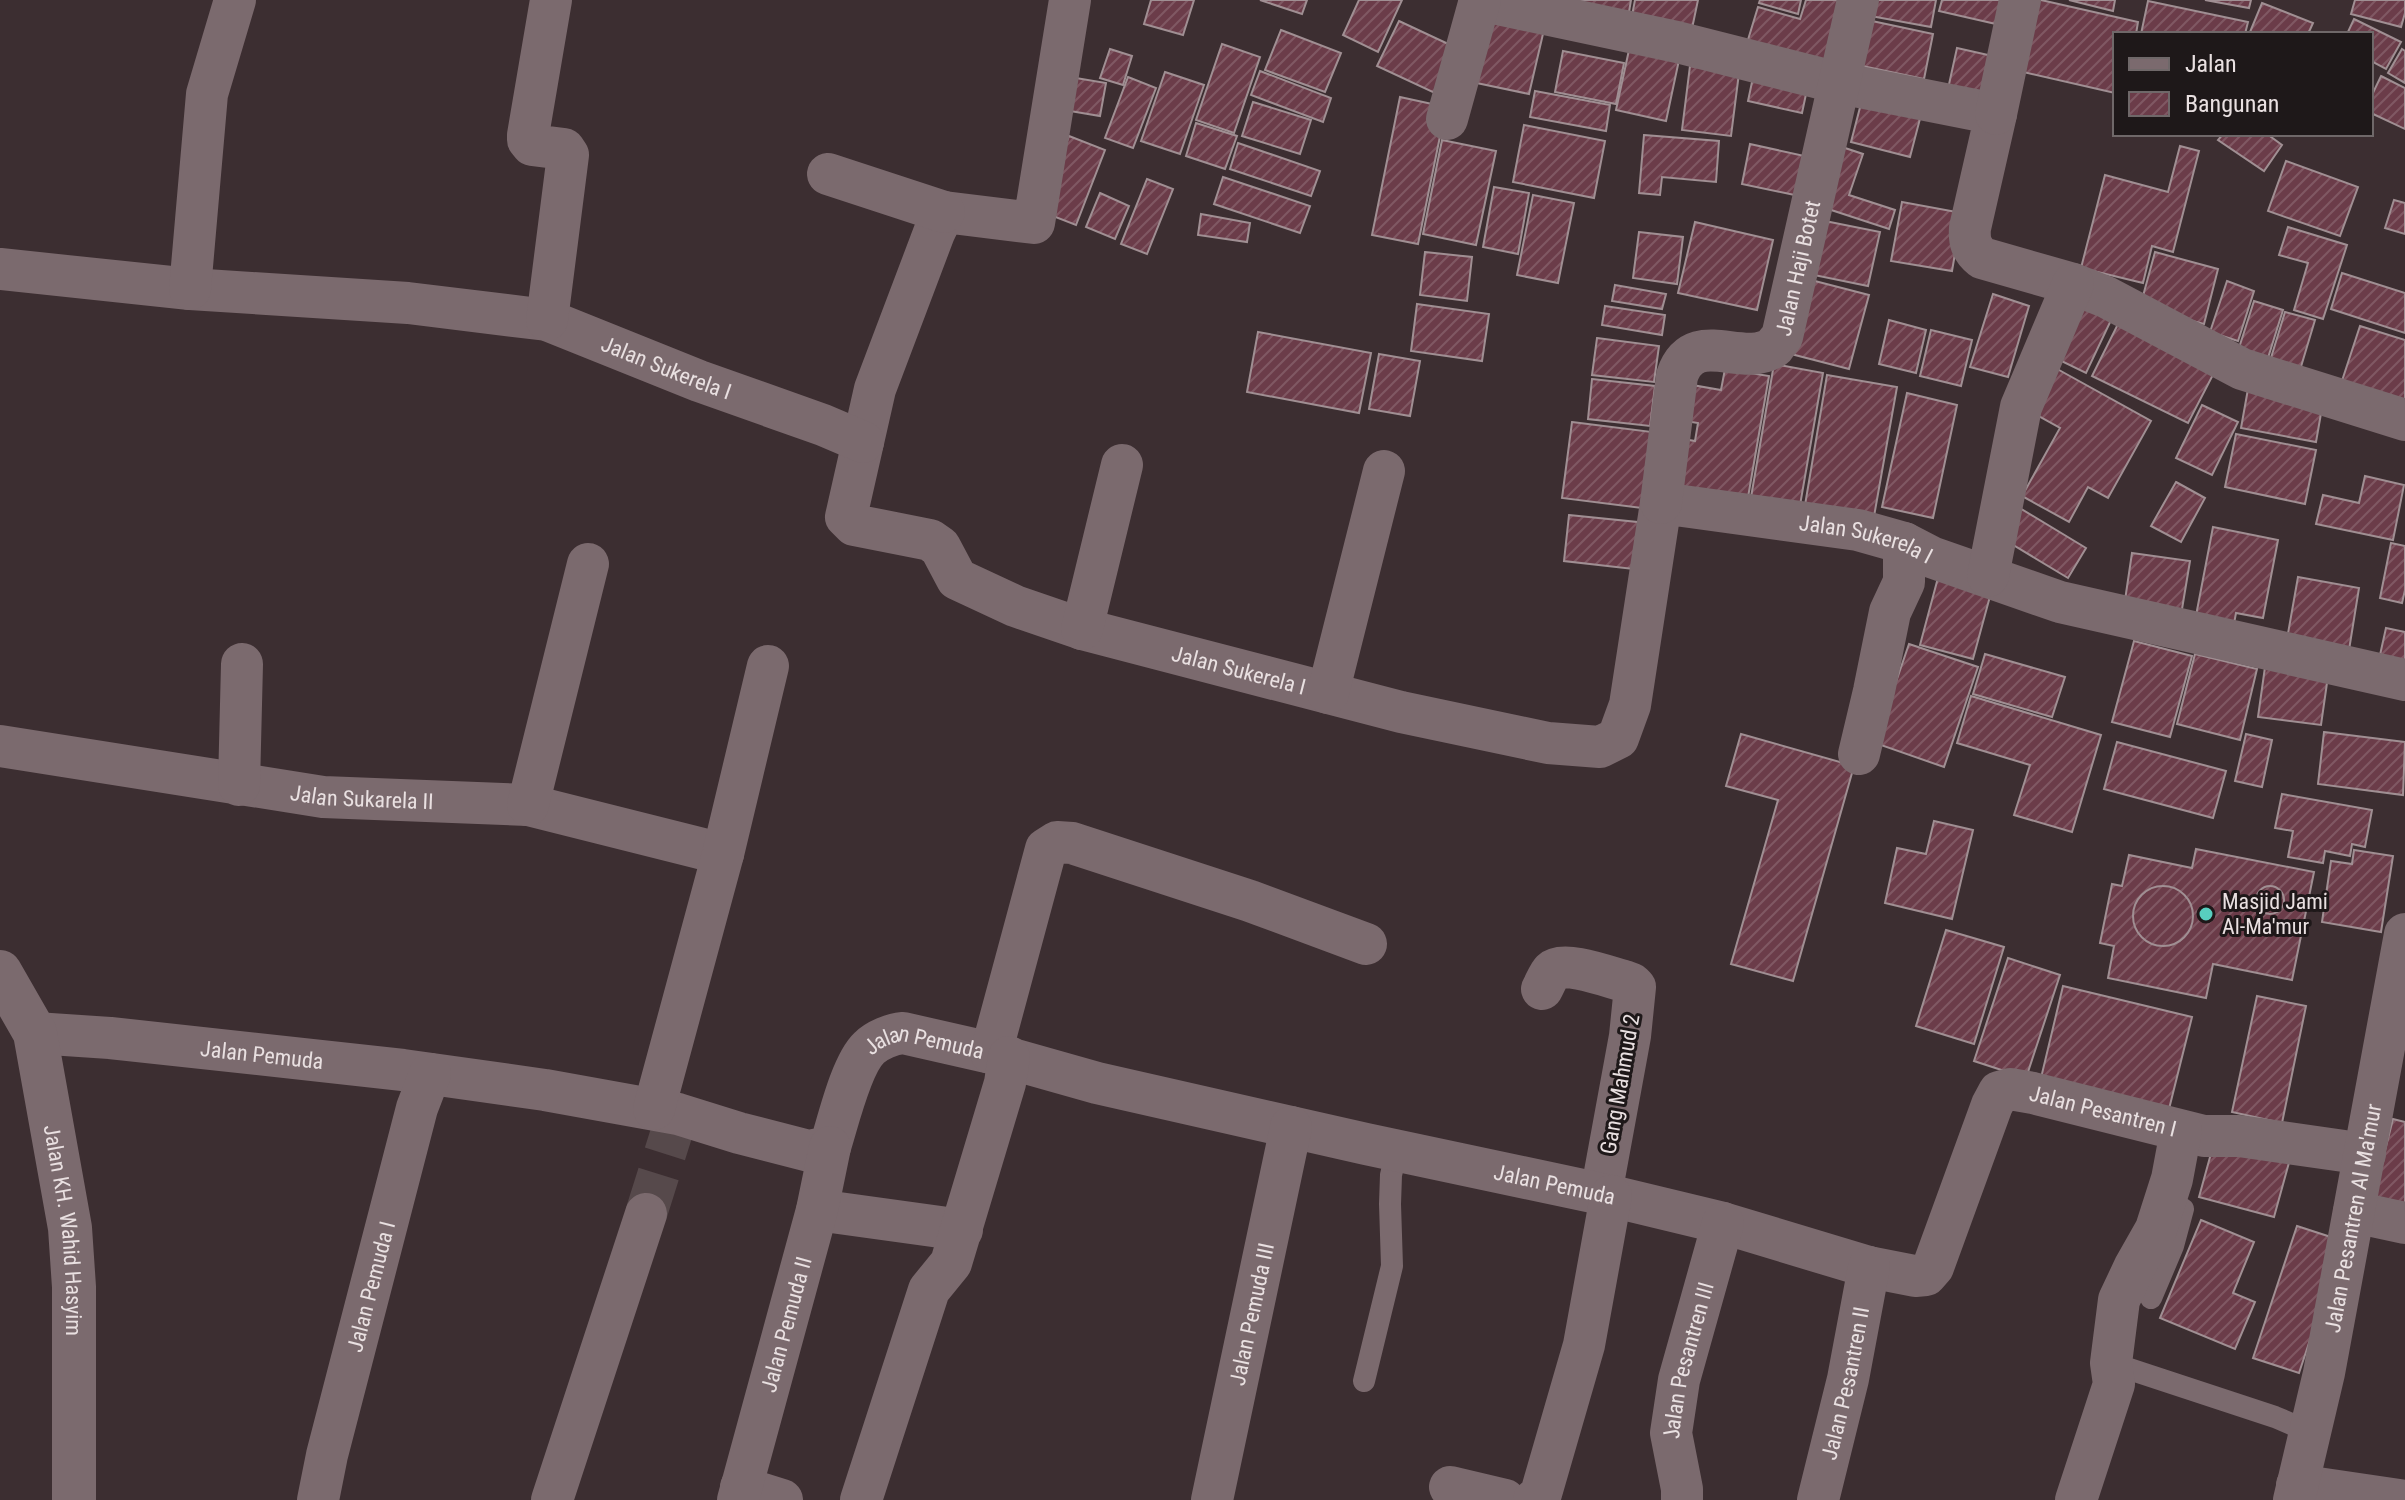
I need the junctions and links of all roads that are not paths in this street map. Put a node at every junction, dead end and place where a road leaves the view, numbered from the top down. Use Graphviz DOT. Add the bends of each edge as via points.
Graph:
graph roads {
  1 [pos="235,0"];
  2 [pos="551,0"];
  3 [pos="1070,0"];
  4 [pos="1480,0"];
  5 [pos="1858,0"];
  6 [pos="2020,0"];
  7 [pos="1839,83"];
  8 [pos="1996,114"];
  9 [pos="1447,119"];
  10 [pos="828,174"];
  11 [pos="944,212"];
  12 [pos="0,269"];
  13 [pos="2073,284"];
  14 [pos="190,289"];
  15 [pos="547,320"];
  16 [pos="2405,420"];
  17 [pos="863,442"];
  18 [pos="1122,465"];
  19 [pos="1384,471"];
  20 [pos="1661,503"];
  21 [pos="1904,543"];
  22 [pos="588,564"];
  23 [pos="1988,576"];
  24 [pos="1082,629"];
  25 [pos="242,664"];
  26 [pos="768,666"];
  27 [pos="2405,680"];
  28 [pos="1328,693"];
  29 [pos="0,746"];
  30 [pos="1859,754"];
  31 [pos="239,785"];
  32 [pos="528,805"];
  33 [pos="723,854"];
  34 [pos="2405,934"];
  35 [pos="1366,944"];
  36 [pos="0,972"];
  37 [pos="1542,989"];
  38 [pos="35,1033"];
  39 [pos="1000,1055"];
  40 [pos="430,1074"];
  41 [pos="668,1116"];
  42 [pos="1291,1127"];
  43 [pos="2192,1133"];
  44 [pos="830,1147"];
  45 [pos="1397,1150"];
  46 [pos="2365,1154"];
  47 [pos="1606,1195"];
  48 [pos="817,1210"];
  49 [pos="2354,1212"];
  50 [pos="646,1214"];
  51 [pos="1723,1223"];
  52 [pos="2405,1223"];
  53 [pos="962,1230"];
  54 [pos="1869,1267"];
  55 [pos="2151,1298"];
  56 [pos="2111,1363"];
  57 [pos="1364,1381"];
  58 [pos="2310,1432"];
  59 [pos="1450,1487"];
  60 [pos="2295,1493"];
  61 [pos="740,1494"];
  62 [pos="74,1500"];
  63 [pos="318,1500"];
  64 [pos="552,1500"];
  65 [pos="782,1500"];
  66 [pos="861,1500"];
  67 [pos="1212,1500"];
  68 [pos="1505,1500"];
  69 [pos="1534,1500"];
  70 [pos="1682,1500"];
  71 [pos="1818,1500"];
  72 [pos="2076,1500"];
  73 [pos="2399,1500"];
  1 -- 14 [label="street" via="207,94"];
  2 -- 15 [label="street" via="528,135 532,145 564,149 568,155"];
  3 -- 11 [label="street" via="1034,223"];
  4 -- 7 [label="street"];
  4 -- 9 [label="street"];
  5 -- 7 [label="street, Jalan Haji Botet"];
  6 -- 8 [label="street"];
  7 -- 8 [label="street"];
  7 -- 20 [label="street, Jalan Haji Botet" via="1782,337 1763,351 1703,351 1681,364"];
  8 -- 13 [label="street" via="1970,228 1973,250 1982,258"];
  10 -- 11 [label="street"];
  11 -- 17 [label="street" via="875,389"];
  12 -- 14 [label="street, Jalan Sukerela I"];
  13 -- 16 [label="street" via="2242,369"];
  13 -- 23 [label="street" via="2021,407"];
  14 -- 15 [label="street, Jalan Sukerela I" via="408,303"];
  15 -- 17 [label="street, Jalan Sukerela I"];
  17 -- 24 [label="street, Jalan Sukerela I" via="846,517 854,525 930,540 940,547 957,579"];
  18 -- 24 [label="street"];
  19 -- 28 [label="street"];
  20 -- 21 [label="street, Jalan Sukerela I" via="1858,530"];
  20 -- 28 [label="street, Jalan Sukerela I" via="1630,705 1618,738 1600,747 1548,743"];
  21 -- 23 [label="street, Jalan Sukerela I"];
  21 -- 30 [label="street" via="1904,582 1890,612"];
  22 -- 32 [label="street"];
  23 -- 27 [label="street, Jalan Sukerela I" via="2060,602"];
  24 -- 28 [label="street, Jalan Sukerela I"];
  25 -- 31 [label="street"];
  26 -- 33 [label="street"];
  29 -- 31 [label="street, Jalan Sukarela II"];
  31 -- 32 [label="street, Jalan Sukarela II" via="323,797"];
  32 -- 33 [label="street, Jalan Sukarela II"];
  33 -- 41 [label="street"];
  34 -- 46 [label="street, Jalan Pesantren Al Ma'mur"];
  35 -- 39 [label="street" via="1221,891 1057,842 1046,849"];
  36 -- 38 [label="street, Jalan KH. Wahid Hasyim"];
  37 -- 47 [label="street, Gang Mahmud 2" via="1551,971 1569,966 1635,987"];
  38 -- 40 [label="street, Jalan Pemuda"];
  38 -- 62 [label="street, Jalan KH. Wahid Hasyim" via="70,1228"];
  39 -- 42 [label="street, Jalan Pemuda"];
  39 -- 44 [label="street, Jalan Pemuda" via="893,1034 869,1048 852,1076"];
  39 -- 53 [label="street" via="1005,1083"];
  40 -- 41 [label="street, Jalan Pemuda" via="545,1090"];
  40 -- 63 [label="street, Jalan Pemuda I"];
  41 -- 44 [label="street, Jalan Pemuda" via="809,1151"];
  42 -- 45 [label="street, Jalan Pemuda"];
  42 -- 67 [label="street, Jalan Pemuda III"];
  43 -- 46 [label="street, Jalan Pesantren I"];
  43 -- 54 [label="street, Jalan Pesantren I" via="2033,1093 1999,1092 1933,1267 1926,1275 1915,1276"];
  43 -- 55 [label="lane" via="2173,1246"];
  43 -- 56 [label="street" via="2156,1229 2119,1300"];
  44 -- 48 [label="street, Jalan Pemuda II"];
  45 -- 47 [label="street, Jalan Pemuda"];
  45 -- 57 [label="lane" via="1391,1175 1392,1266"];
  46 -- 49 [label="street, Jalan Pesantren Al Ma'mur"];
  47 -- 51 [label="street, Jalan Pemuda"];
  47 -- 69 [label="street" via="1584,1345 1540,1497"];
  48 -- 53 [label="street"];
  48 -- 61 [label="street, Jalan Pemuda II"];
  49 -- 52 [label="street"];
  49 -- 58 [label="street, Jalan Pesantren Al Ma'mur"];
  50 -- 64 [label="street"];
  51 -- 54 [label="street, Jalan Pemuda"];
  51 -- 70 [label="street, Jalan Pesantren III" via="1679,1380 1671,1433"];
  53 -- 66 [label="street" via="951,1263 929,1290"];
  54 -- 71 [label="street, Jalan Pesantren II"];
  56 -- 58 [label="lane"];
  56 -- 72 [label="street" via="2114,1384"];
  58 -- 60 [label="street, Jalan Pesantren Al Ma'mur"];
  59 -- 68 [label="street"];
  60 -- 73 [label="street"];
  61 -- 65 [label="street"];
}
